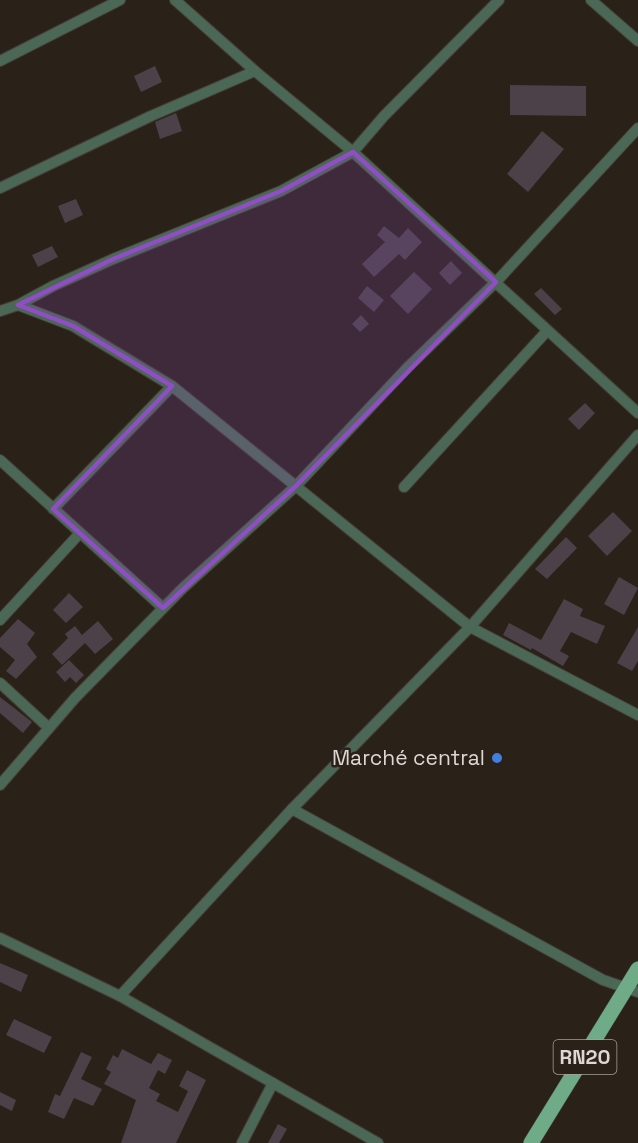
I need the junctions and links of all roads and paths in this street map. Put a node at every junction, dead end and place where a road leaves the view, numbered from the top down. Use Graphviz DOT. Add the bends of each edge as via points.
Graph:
graph roads {
  1 [pos="120,0"];
  2 [pos="175,0"];
  3 [pos="499,0"];
  4 [pos="591,0"];
  5 [pos="638,41"];
  6 [pos="0,61"];
  7 [pos="255,71"];
  8 [pos="638,128"];
  9 [pos="353,152"];
  10 [pos="0,188"];
  11 [pos="496,282"];
  12 [pos="18,305"];
  13 [pos="0,311"];
  14 [pos="547,332"];
  15 [pos="172,386"];
  16 [pos="638,414"];
  17 [pos="638,435"];
  18 [pos="0,460"];
  19 [pos="296,486"];
  20 [pos="404,487"];
  21 [pos="53,509"];
  22 [pos="80,533"];
  23 [pos="163,608"];
  24 [pos="0,620"];
  25 [pos="470,627"];
  26 [pos="0,683"];
  27 [pos="638,715"];
  28 [pos="49,728"];
  29 [pos="0,785"];
  30 [pos="292,809"];
  31 [pos="0,938"];
  32 [pos="638,969"];
  33 [pos="633,990"];
  34 [pos="120,996"];
  35 [pos="273,1083"];
  36 [pos="242,1143"];
  37 [pos="378,1143"];
  38 [pos="531,1143"];
  1 -- 6 [label="street"];
  2 -- 7 [label="street"];
  3 -- 9 [label="street" via="391,108"];
  4 -- 5 [label="street"];
  7 -- 9 [label="street"];
  7 -- 10 [label="street"];
  8 -- 11 [label="street"];
  9 -- 11 [label="street"];
  9 -- 12 [label="street" via="281,191 53,286"];
  11 -- 14 [label="street"];
  11 -- 19 [label="street" via="408,367"];
  12 -- 13 [label="street"];
  12 -- 15 [label="street" via="73,326"];
  14 -- 16 [label="street"];
  14 -- 20 [label="street"];
  15 -- 19 [label="street"];
  15 -- 21 [label="street"];
  17 -- 25 [label="street"];
  18 -- 21 [label="street"];
  19 -- 23 [label="street"];
  19 -- 25 [label="street"];
  21 -- 22 [label="street"];
  22 -- 23 [label="street"];
  22 -- 24 [label="street"];
  23 -- 28 [label="street"];
  25 -- 27 [label="street"];
  25 -- 30 [label="street"];
  26 -- 28 [label="street"];
  28 -- 29 [label="street"];
  30 -- 33 [label="street" via="584,970"];
  30 -- 34 [label="street"];
  31 -- 34 [label="street"];
  32 -- 33 [label="main road, RN20"];
  33 -- 38 [label="main road, RN20"];
  34 -- 35 [label="street"];
  35 -- 36 [label="street"];
  35 -- 37 [label="street"];
}
